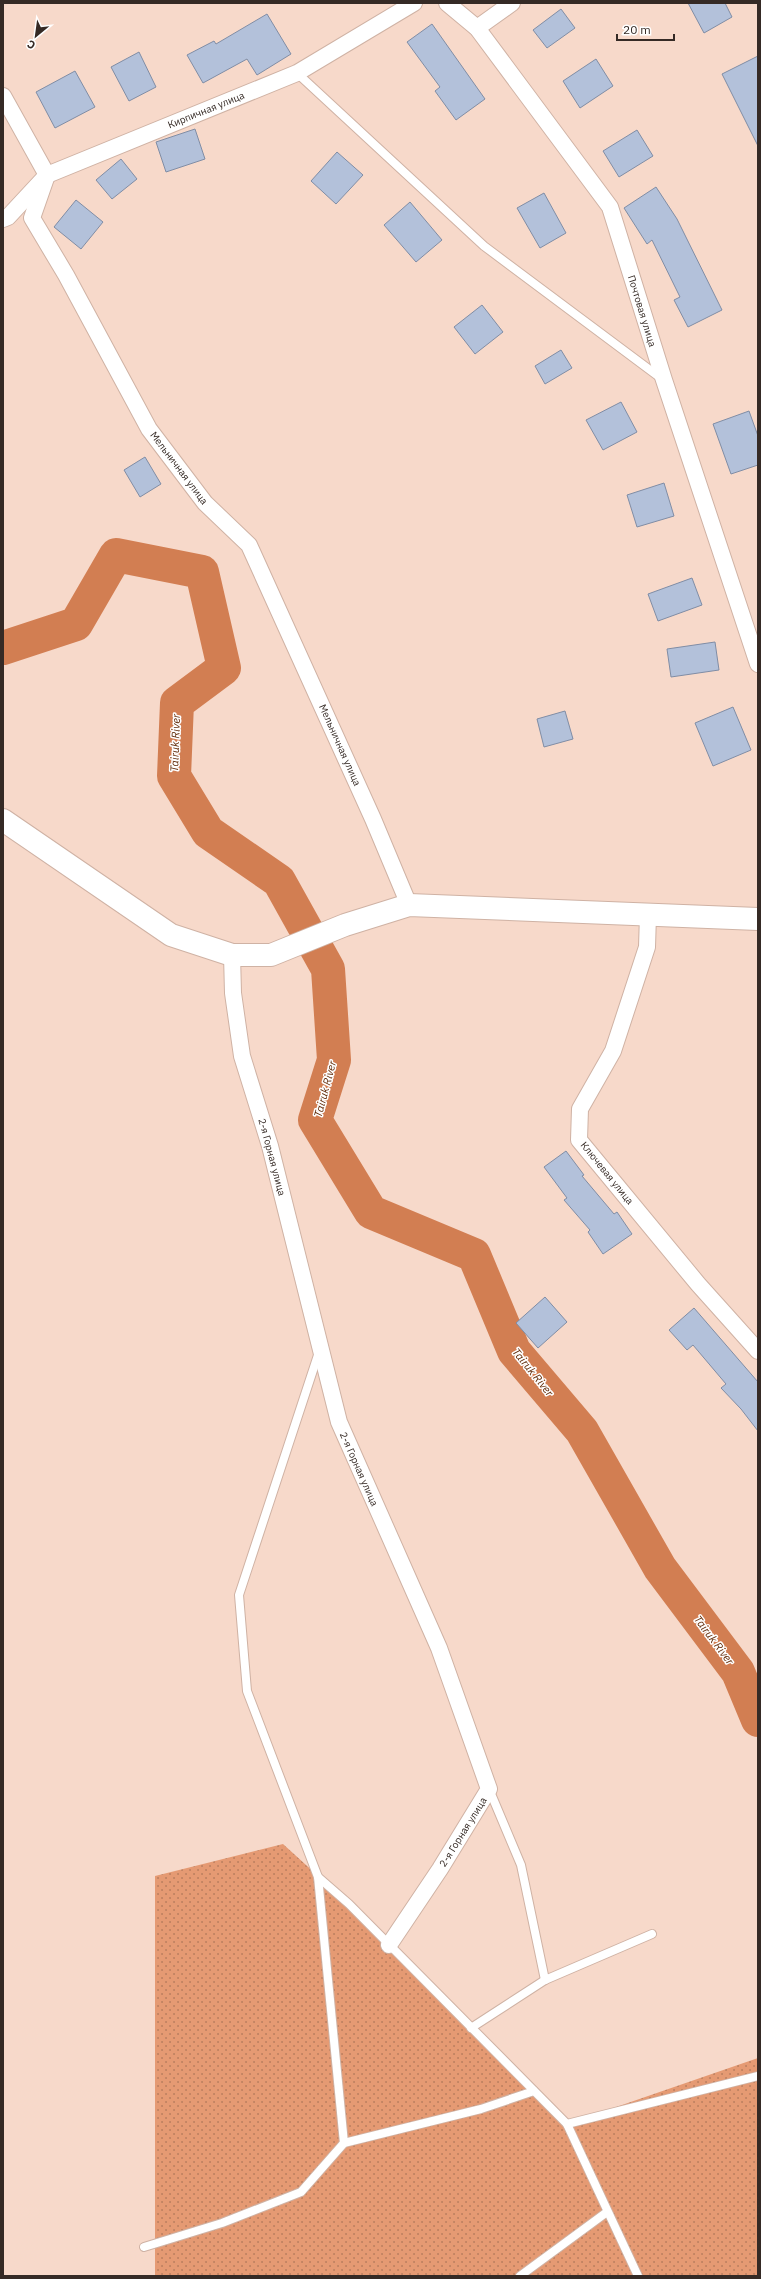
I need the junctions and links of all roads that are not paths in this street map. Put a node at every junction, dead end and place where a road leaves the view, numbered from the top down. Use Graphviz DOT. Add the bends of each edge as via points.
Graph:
graph roads {
  1 [pos="414,3"];
  2 [pos="447,3"];
  3 [pos="512,3"];
  4 [pos="477,28"];
  5 [pos="297,73"];
  6 [pos="3,96"];
  7 [pos="47,174"];
  8 [pos="3,219"];
  9 [pos="664,380"];
  10 [pos="758,664"];
  11 [pos="3,820"];
  12 [pos="409,905"];
  13 [pos="648,915"];
  14 [pos="758,919"];
  15 [pos="232,955"];
  16 [pos="321,1348"];
  17 [pos="758,1351"];
  18 [pos="489,1790"];
  19 [pos="318,1877"];
  20 [pos="652,1934"];
  21 [pos="389,1944"];
  22 [pos="545,1980"];
  23 [pos="471,2028"];
  24 [pos="758,2076"];
  25 [pos="534,2091"];
  26 [pos="567,2124"];
  27 [pos="344,2143"];
  28 [pos="607,2212"];
  29 [pos="144,2247"];
  30 [pos="520,2276"];
  31 [pos="638,2276"];
  1 -- 5 [label="street, Кирпичная улица"];
  2 -- 4 [label="street, Почтовая улица"];
  3 -- 4 [label="street"];
  4 -- 9 [label="street, Почтовая улица" via="610,207"];
  5 -- 7 [label="street, Кирпичная улица"];
  5 -- 9 [label="lane" via="484,246"];
  6 -- 7 [label="street"];
  7 -- 8 [label="street, Кирпичная улица" via="8,217"];
  7 -- 12 [label="street, Мельничная улица" via="32,218 66,275 149,429 205,503 249,545 377,826"];
  9 -- 10 [label="street, Почтовая улица"];
  11 -- 15 [label="street" via="171,935"];
  12 -- 13 [label="street"];
  12 -- 15 [label="street" via="345,925 271,956"];
  13 -- 14 [label="street"];
  13 -- 17 [label="street, Ключевая улица" via="647,947 613,1051 580,1108 579,1140 698,1284"];
  15 -- 16 [label="street, 2-я Горная улица" via="233,993 242,1056 270,1146"];
  16 -- 18 [label="street, 2-я Горная улица" via="339,1422 438,1648"];
  16 -- 19 [label="lane" via="239,1595 247,1691"];
  18 -- 21 [label="street, 2-я Горная улица"];
  18 -- 22 [label="lane" via="521,1865"];
  19 -- 21 [label="lane"];
  19 -- 27 [label="lane"];
  20 -- 22 [label="lane"];
  21 -- 23 [label="lane"];
  22 -- 23 [label="lane"];
  23 -- 25 [label="lane"];
  24 -- 26 [label="lane"];
  25 -- 26 [label="lane"];
  25 -- 27 [label="lane" via="481,2109"];
  26 -- 28 [label="lane"];
  27 -- 29 [label="lane" via="301,2192 222,2223"];
  28 -- 30 [label="lane"];
  28 -- 31 [label="lane"];
}
